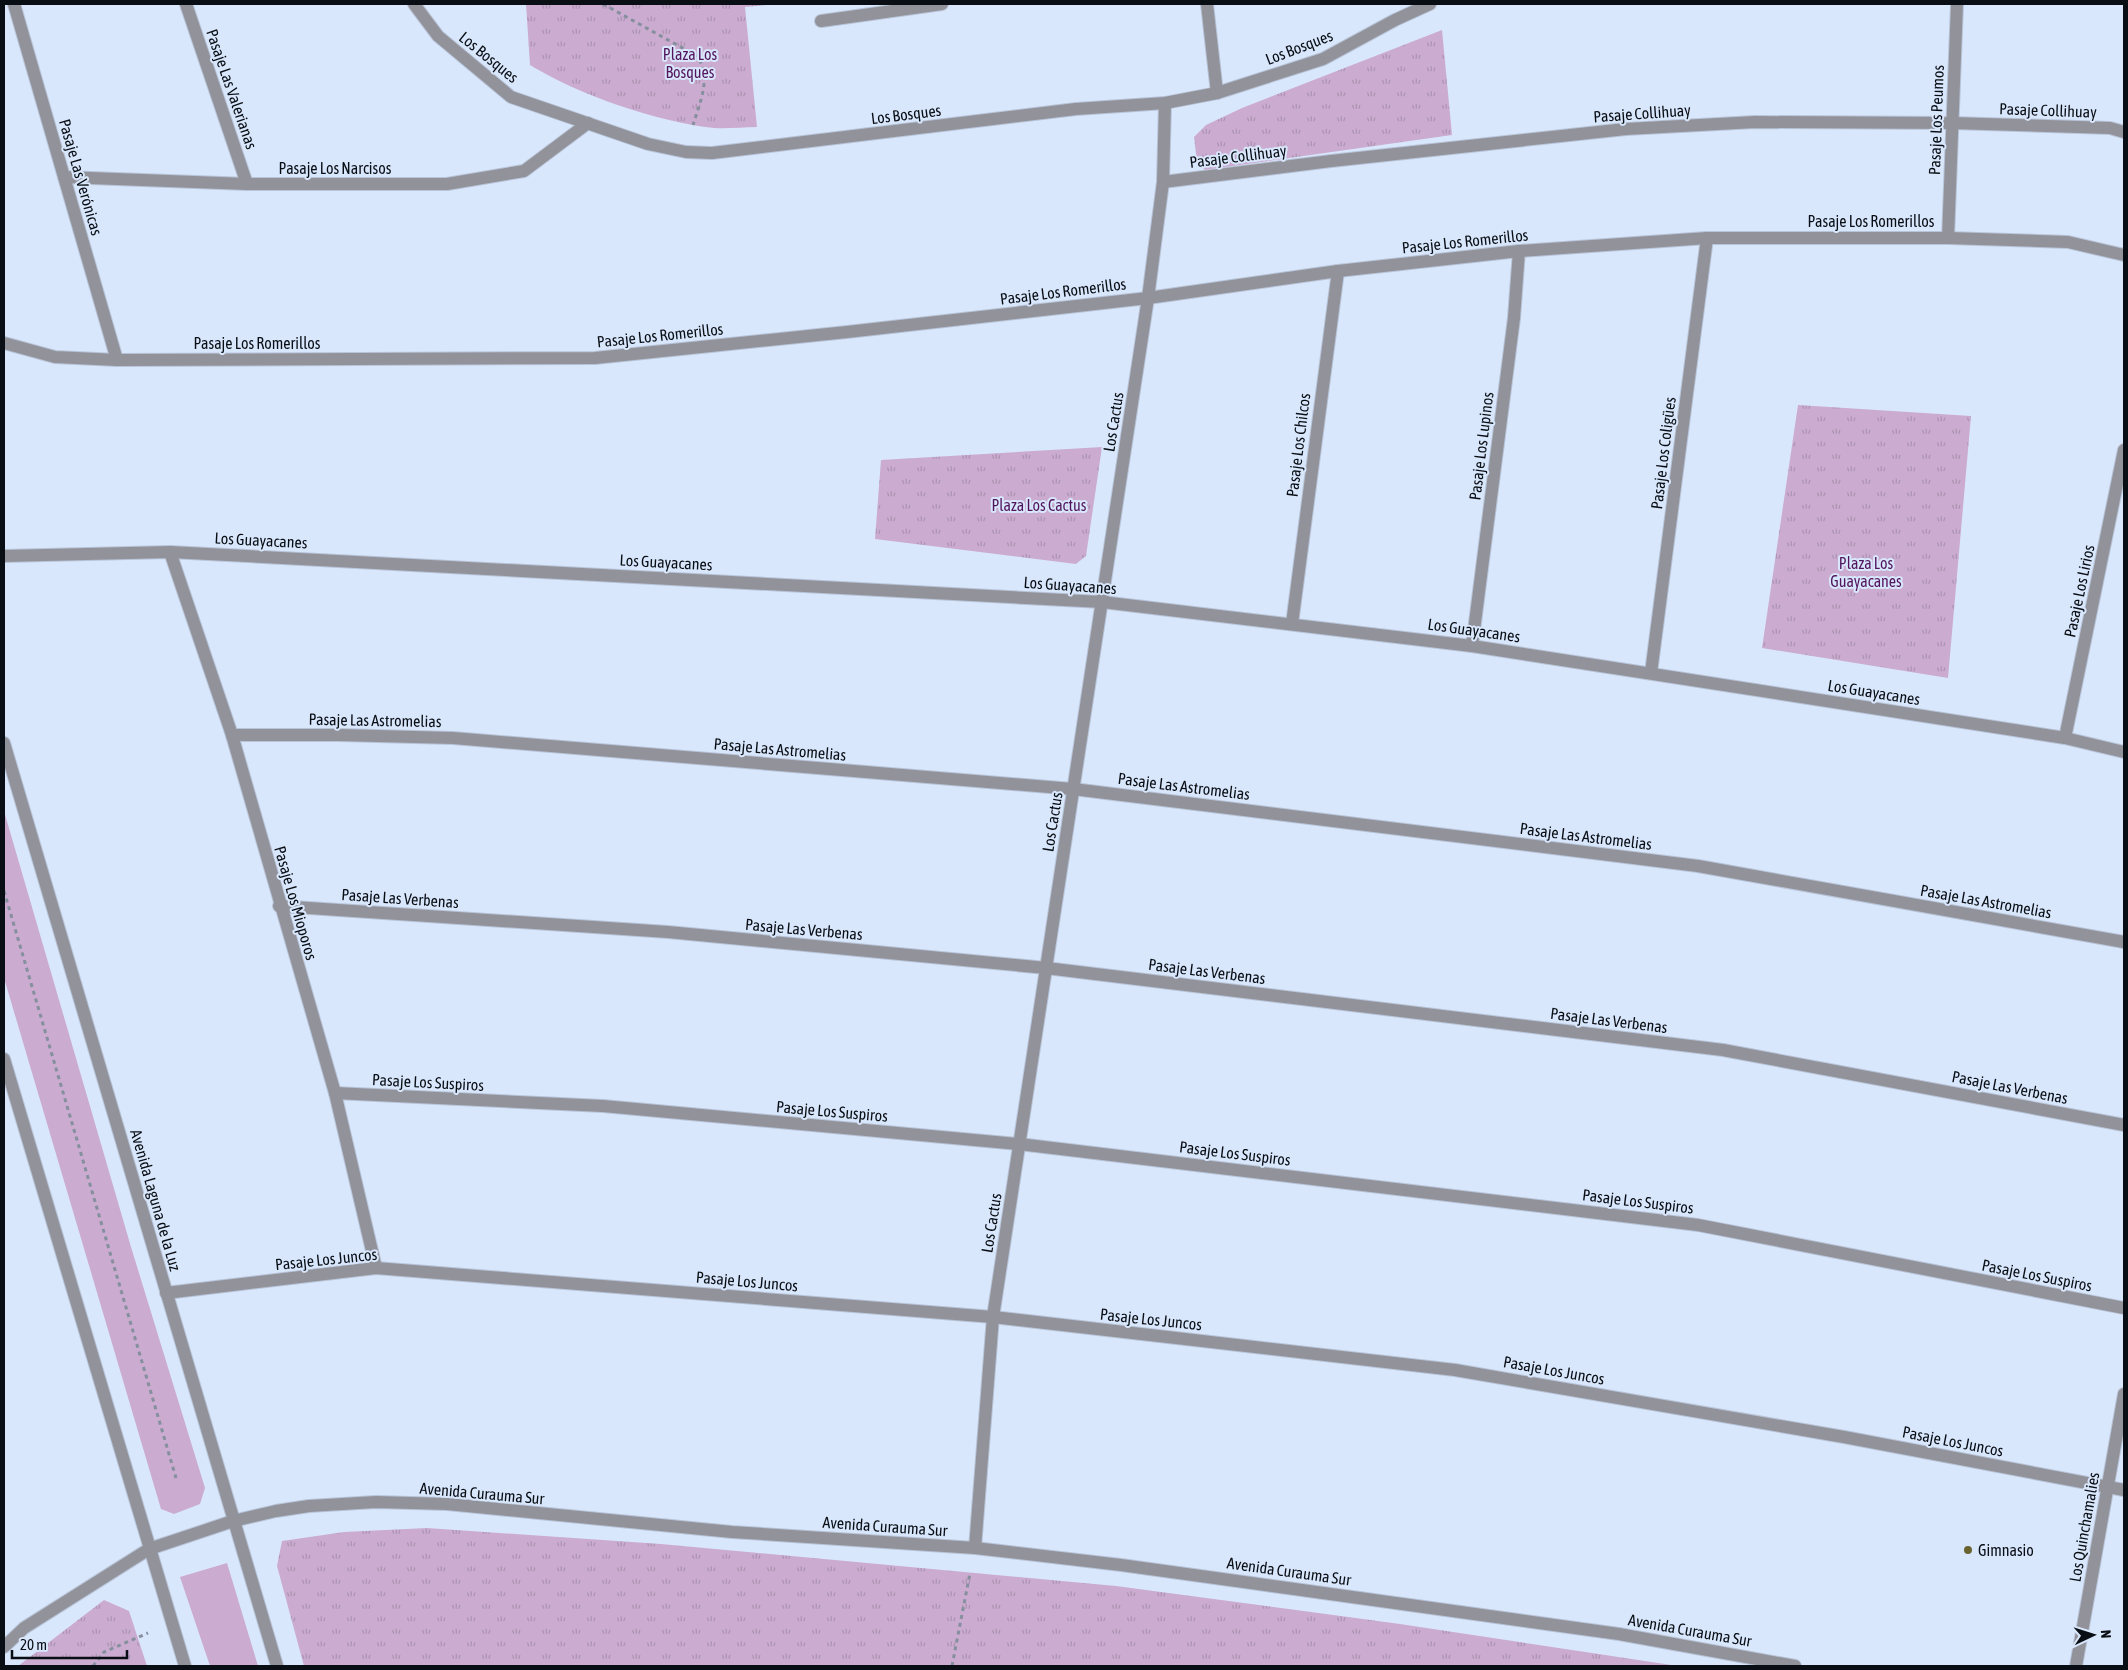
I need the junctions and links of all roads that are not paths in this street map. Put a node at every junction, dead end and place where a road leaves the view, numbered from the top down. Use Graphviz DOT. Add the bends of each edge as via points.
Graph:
graph roads {
  1 [pos="14,4"];
  2 [pos="186,4"];
  3 [pos="414,4"];
  4 [pos="942,4"];
  5 [pos="1207,4"];
  6 [pos="1430,4"];
  7 [pos="1956,4"];
  8 [pos="821,20"];
  9 [pos="1217,93"];
  10 [pos="1165,103"];
  11 [pos="588,122"];
  12 [pos="1952,122"];
  13 [pos="2124,132"];
  14 [pos="64,177"];
  15 [pos="1163,182"];
  16 [pos="248,184"];
  17 [pos="1707,238"];
  18 [pos="1948,238"];
  19 [pos="1519,251"];
  20 [pos="2124,255"];
  21 [pos="1338,271"];
  22 [pos="1148,298"];
  23 [pos="4,343"];
  24 [pos="117,360"];
  25 [pos="2124,450"];
  26 [pos="170,552"];
  27 [pos="4,556"];
  28 [pos="1102,602"];
  29 [pos="1292,624"];
  30 [pos="1472,646"];
  31 [pos="1651,673"];
  32 [pos="232,734"];
  33 [pos="2065,738"];
  34 [pos="4,743"];
  35 [pos="2124,752"];
  36 [pos="1073,789"];
  37 [pos="279,906"];
  38 [pos="2124,942"];
  39 [pos="1046,968"];
  40 [pos="4,1059"];
  41 [pos="335,1093"];
  42 [pos="2124,1125"];
  43 [pos="1019,1144"];
  44 [pos="376,1268"];
  45 [pos="166,1293"];
  46 [pos="2124,1308"];
  47 [pos="993,1317"];
  48 [pos="2124,1394"];
  49 [pos="2108,1487"];
  50 [pos="2124,1490"];
  51 [pos="233,1521"];
  52 [pos="975,1548"];
  53 [pos="149,1550"];
  54 [pos="4,1647"];
  55 [pos="185,1666"];
  56 [pos="277,1666"];
  57 [pos="1795,1666"];
  58 [pos="2076,1666"];
  1 -- 14 [label="street, Pasaje Las Verónicas"];
  2 -- 16 [label="street, Pasaje Las Valerianas"];
  3 -- 11 [label="street, Los Bosques" via="438,36 511,97"];
  4 -- 8 [label="street"];
  5 -- 9 [label="street"];
  6 -- 9 [label="street, Los Bosques" via="1323,59"];
  7 -- 12 [label="street, Pasaje Los Peumos"];
  9 -- 10 [label="street, Los Bosques"];
  10 -- 11 [label="street, Los Bosques" via="1076,109 712,153 686,152 648,144"];
  10 -- 15 [label="street, Los Cactus"];
  11 -- 16 [label="street, Pasaje Los Narcisos" via="524,171 447,184"];
  12 -- 13 [label="street, Pasaje Collihuay" via="2110,128"];
  12 -- 15 [label="street, Pasaje Collihuay" via="1755,122 1626,129"];
  12 -- 18 [label="street, Pasaje Los Peumos"];
  14 -- 16 [label="street, Pasaje Los Narcisos"];
  14 -- 24 [label="street, Pasaje Las Verónicas"];
  15 -- 22 [label="street, Los Cactus"];
  17 -- 18 [label="street, Pasaje Los Romerillos"];
  17 -- 19 [label="street, Pasaje Los Romerillos"];
  17 -- 31 [label="street, Pasaje Los Coligües"];
  18 -- 20 [label="street, Pasaje Los Romerillos" via="2068,242"];
  19 -- 21 [label="street, Pasaje Los Romerillos"];
  19 -- 30 [label="street, Pasaje Los Lupinos" via="1514,318"];
  21 -- 22 [label="street, Pasaje Los Romerillos"];
  21 -- 29 [label="street, Pasaje Los Chilcos"];
  22 -- 24 [label="street, Pasaje Los Romerillos" via="595,358"];
  22 -- 28 [label="street, Los Cactus"];
  23 -- 24 [label="street, Pasaje Los Romerillos" via="55,357"];
  25 -- 33 [label="street, Pasaje Los Lirios"];
  26 -- 27 [label="street, Los Guayacanes"];
  26 -- 28 [label="street, Los Guayacanes"];
  26 -- 32 [label="street, Pasaje Los Mioporos"];
  28 -- 29 [label="street, Los Guayacanes"];
  28 -- 36 [label="street, Los Cactus"];
  29 -- 30 [label="street, Los Guayacanes"];
  30 -- 31 [label="street, Los Guayacanes"];
  31 -- 33 [label="street, Los Guayacanes"];
  32 -- 36 [label="street, Pasaje Las Astromelias" via="454,738"];
  32 -- 37 [label="street, Pasaje Los Mioporos"];
  33 -- 35 [label="street, Los Guayacanes"];
  34 -- 45 [label="street, Avenida Laguna de la Luz"];
  36 -- 38 [label="street, Pasaje Las Astromelias" via="1698,866"];
  36 -- 39 [label="street, Los Cactus"];
  37 -- 39 [label="street, Pasaje Las Verbenas" via="668,932"];
  37 -- 41 [label="street, Pasaje Los Mioporos"];
  39 -- 42 [label="street, Pasaje Las Verbenas" via="1722,1050"];
  39 -- 43 [label="street, Los Cactus"];
  40 -- 53 [label="street"];
  41 -- 43 [label="street, Pasaje Los Suspiros" via="604,1106"];
  41 -- 44 [label="street, Pasaje Los Mioporos"];
  43 -- 46 [label="street, Pasaje Los Suspiros" via="1698,1225"];
  43 -- 47 [label="street, Los Cactus"];
  44 -- 45 [label="street, Pasaje Los Juncos"];
  44 -- 47 [label="street, Pasaje Los Juncos"];
  45 -- 51 [label="street, Avenida Laguna de la Luz"];
  47 -- 49 [label="street, Pasaje Los Juncos" via="1455,1370 1844,1437"];
  47 -- 52 [label="street, Los Cactus"];
  48 -- 49 [label="street, Los Quinchamalies"];
  49 -- 50 [label="street, Pasaje Los Juncos"];
  49 -- 58 [label="street, Los Quinchamalies"];
  51 -- 52 [label="street, Avenida Curauma Sur" via="276,1511 343,1503 447,1504 732,1532"];
  51 -- 53 [label="street, Avenida Curauma Sur"];
  51 -- 56 [label="street, Avenida Laguna de la Luz"];
  52 -- 57 [label="street, Avenida Curauma Sur" via="1131,1566 1571,1627"];
  53 -- 54 [label="street, Avenida Curauma Sur" via="24,1628"];
  53 -- 55 [label="street"];
}
